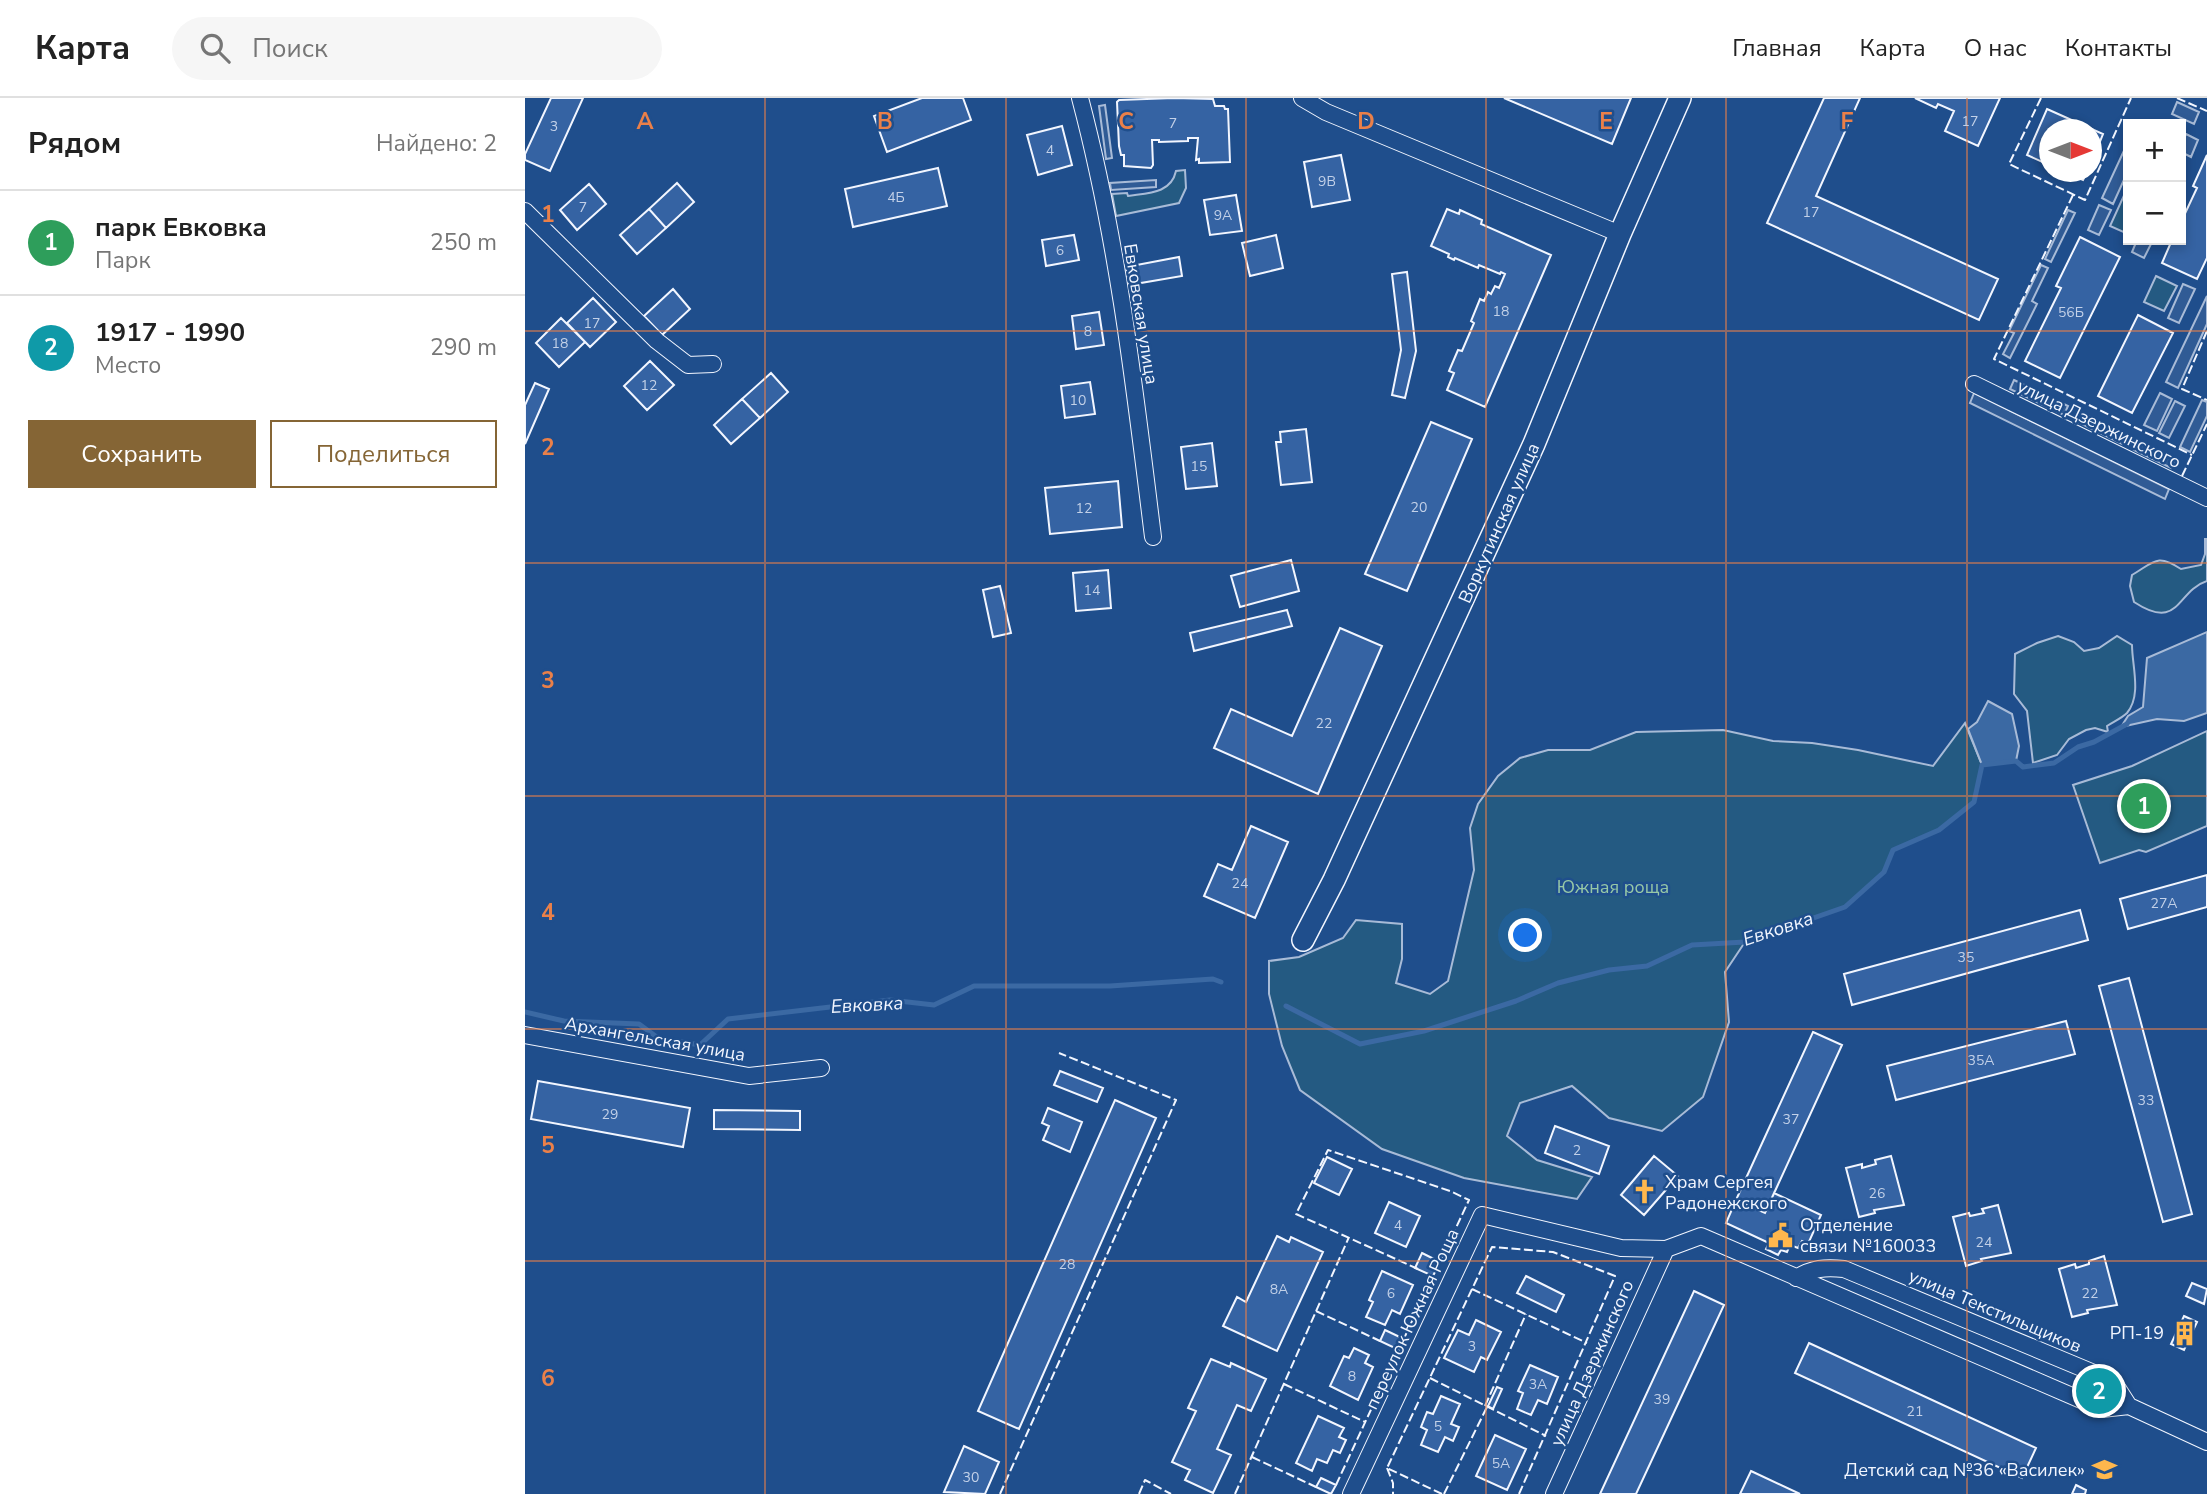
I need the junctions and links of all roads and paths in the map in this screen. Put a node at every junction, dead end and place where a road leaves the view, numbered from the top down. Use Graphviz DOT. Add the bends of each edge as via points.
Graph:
graph roads {
  1 [pos="1080,98"];
  2 [pos="1302,98"];
  3 [pos="1680,98"];
  4 [pos="525,211"];
  5 [pos="1620,233"];
  6 [pos="713,365"];
  7 [pos="1974,384"];
  8 [pos="2207,498"];
  9 [pos="1153,537"];
  10 [pos="1303,940"];
  11 [pos="525,1035"];
  12 [pos="821,1068"];
  13 [pos="1665,1249"];
  14 [pos="1796,1278"];
  15 [pos="2129,1406"];
  16 [pos="2207,1442"];
  17 [pos="1351,1494"];
  18 [pos="1554,1494"];
  1 -- 9 [label="street, Евковская улица" via="1128,340"];
  2 -- 5 [label="street" via="1326,112"];
  3 -- 5 [label="street, Воркутинская улица"];
  4 -- 6 [label="street" via="657,341 688,365"];
  5 -- 10 [label="street, Воркутинская улица" via="1517,482"];
  7 -- 8 [label="street, улица Дзержинского"];
  11 -- 12 [label="street, Архангельская улица" via="748,1076"];
  13 -- 14 [label="street, улица Текстильщиков" via="1701,1236"];
  13 -- 17 [label="street, переулок Южная Роща" via="1621,1248 1482,1215"];
  13 -- 18 [label="street, улица Дзержинского"];
  14 -- 15 [label="street, улица Текстильщиков" via="2102,1409"];
  14 -- 15 [label="street, улица Текстильщиков" via="1826,1267 1845,1269 2113,1381"];
  15 -- 16 [label="street, улица Текстильщиков"];
}
